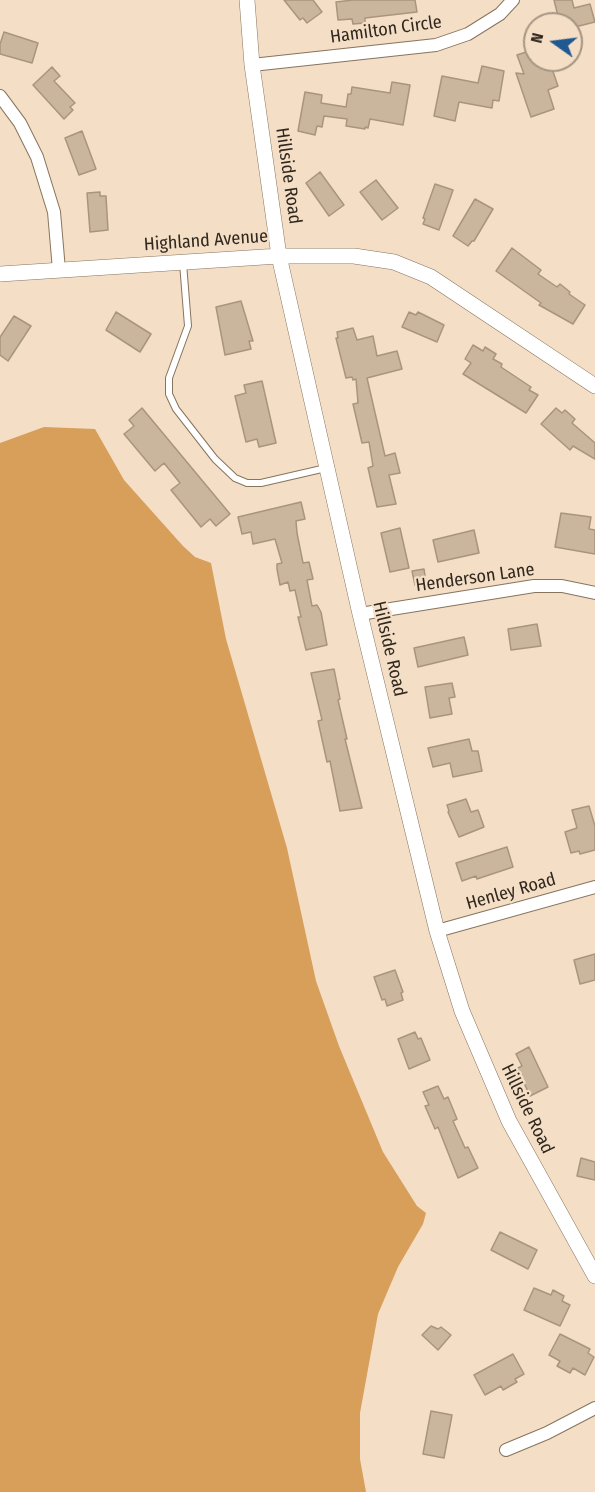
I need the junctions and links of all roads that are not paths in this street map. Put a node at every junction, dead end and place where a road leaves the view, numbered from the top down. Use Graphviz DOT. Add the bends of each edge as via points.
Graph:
graph roads {
  1 [pos="247,0"];
  2 [pos="513,0"];
  3 [pos="252,65"];
  4 [pos="0,96"];
  5 [pos="279,256"];
  6 [pos="183,263"];
  7 [pos="59,270"];
  8 [pos="0,274"];
  9 [pos="595,386"];
  10 [pos="327,467"];
  11 [pos="595,593"];
  12 [pos="360,614"];
  13 [pos="595,887"];
  14 [pos="436,931"];
  15 [pos="595,1276"];
  16 [pos="595,1408"];
  17 [pos="506,1450"];
  1 -- 3 [label="street, Hillside Road"];
  2 -- 3 [label="street, Hamilton Circle" via="500,14 468,34 436,45"];
  3 -- 5 [label="street, Hillside Road"];
  4 -- 7 [label="street" via="20,123 37,157 54,212"];
  5 -- 6 [label="street, Highland Avenue"];
  5 -- 9 [label="street, Highland Avenue" via="354,256 406,266 431,277"];
  5 -- 10 [label="street, Hillside Road"];
  6 -- 7 [label="street, Highland Avenue"];
  6 -- 10 [label="lane" via="188,326 169,378 169,394 176,409 215,459 241,481 261,483"];
  7 -- 8 [label="street, Highland Avenue"];
  10 -- 12 [label="street, Hillside Road"];
  11 -- 12 [label="street, Henderson Lane" via="562,586 534,586"];
  12 -- 14 [label="street, Hillside Road"];
  13 -- 14 [label="street, Henley Road"];
  14 -- 15 [label="street, Hillside Road" via="462,1011 509,1121"];
  16 -- 17 [label="street"];
}
